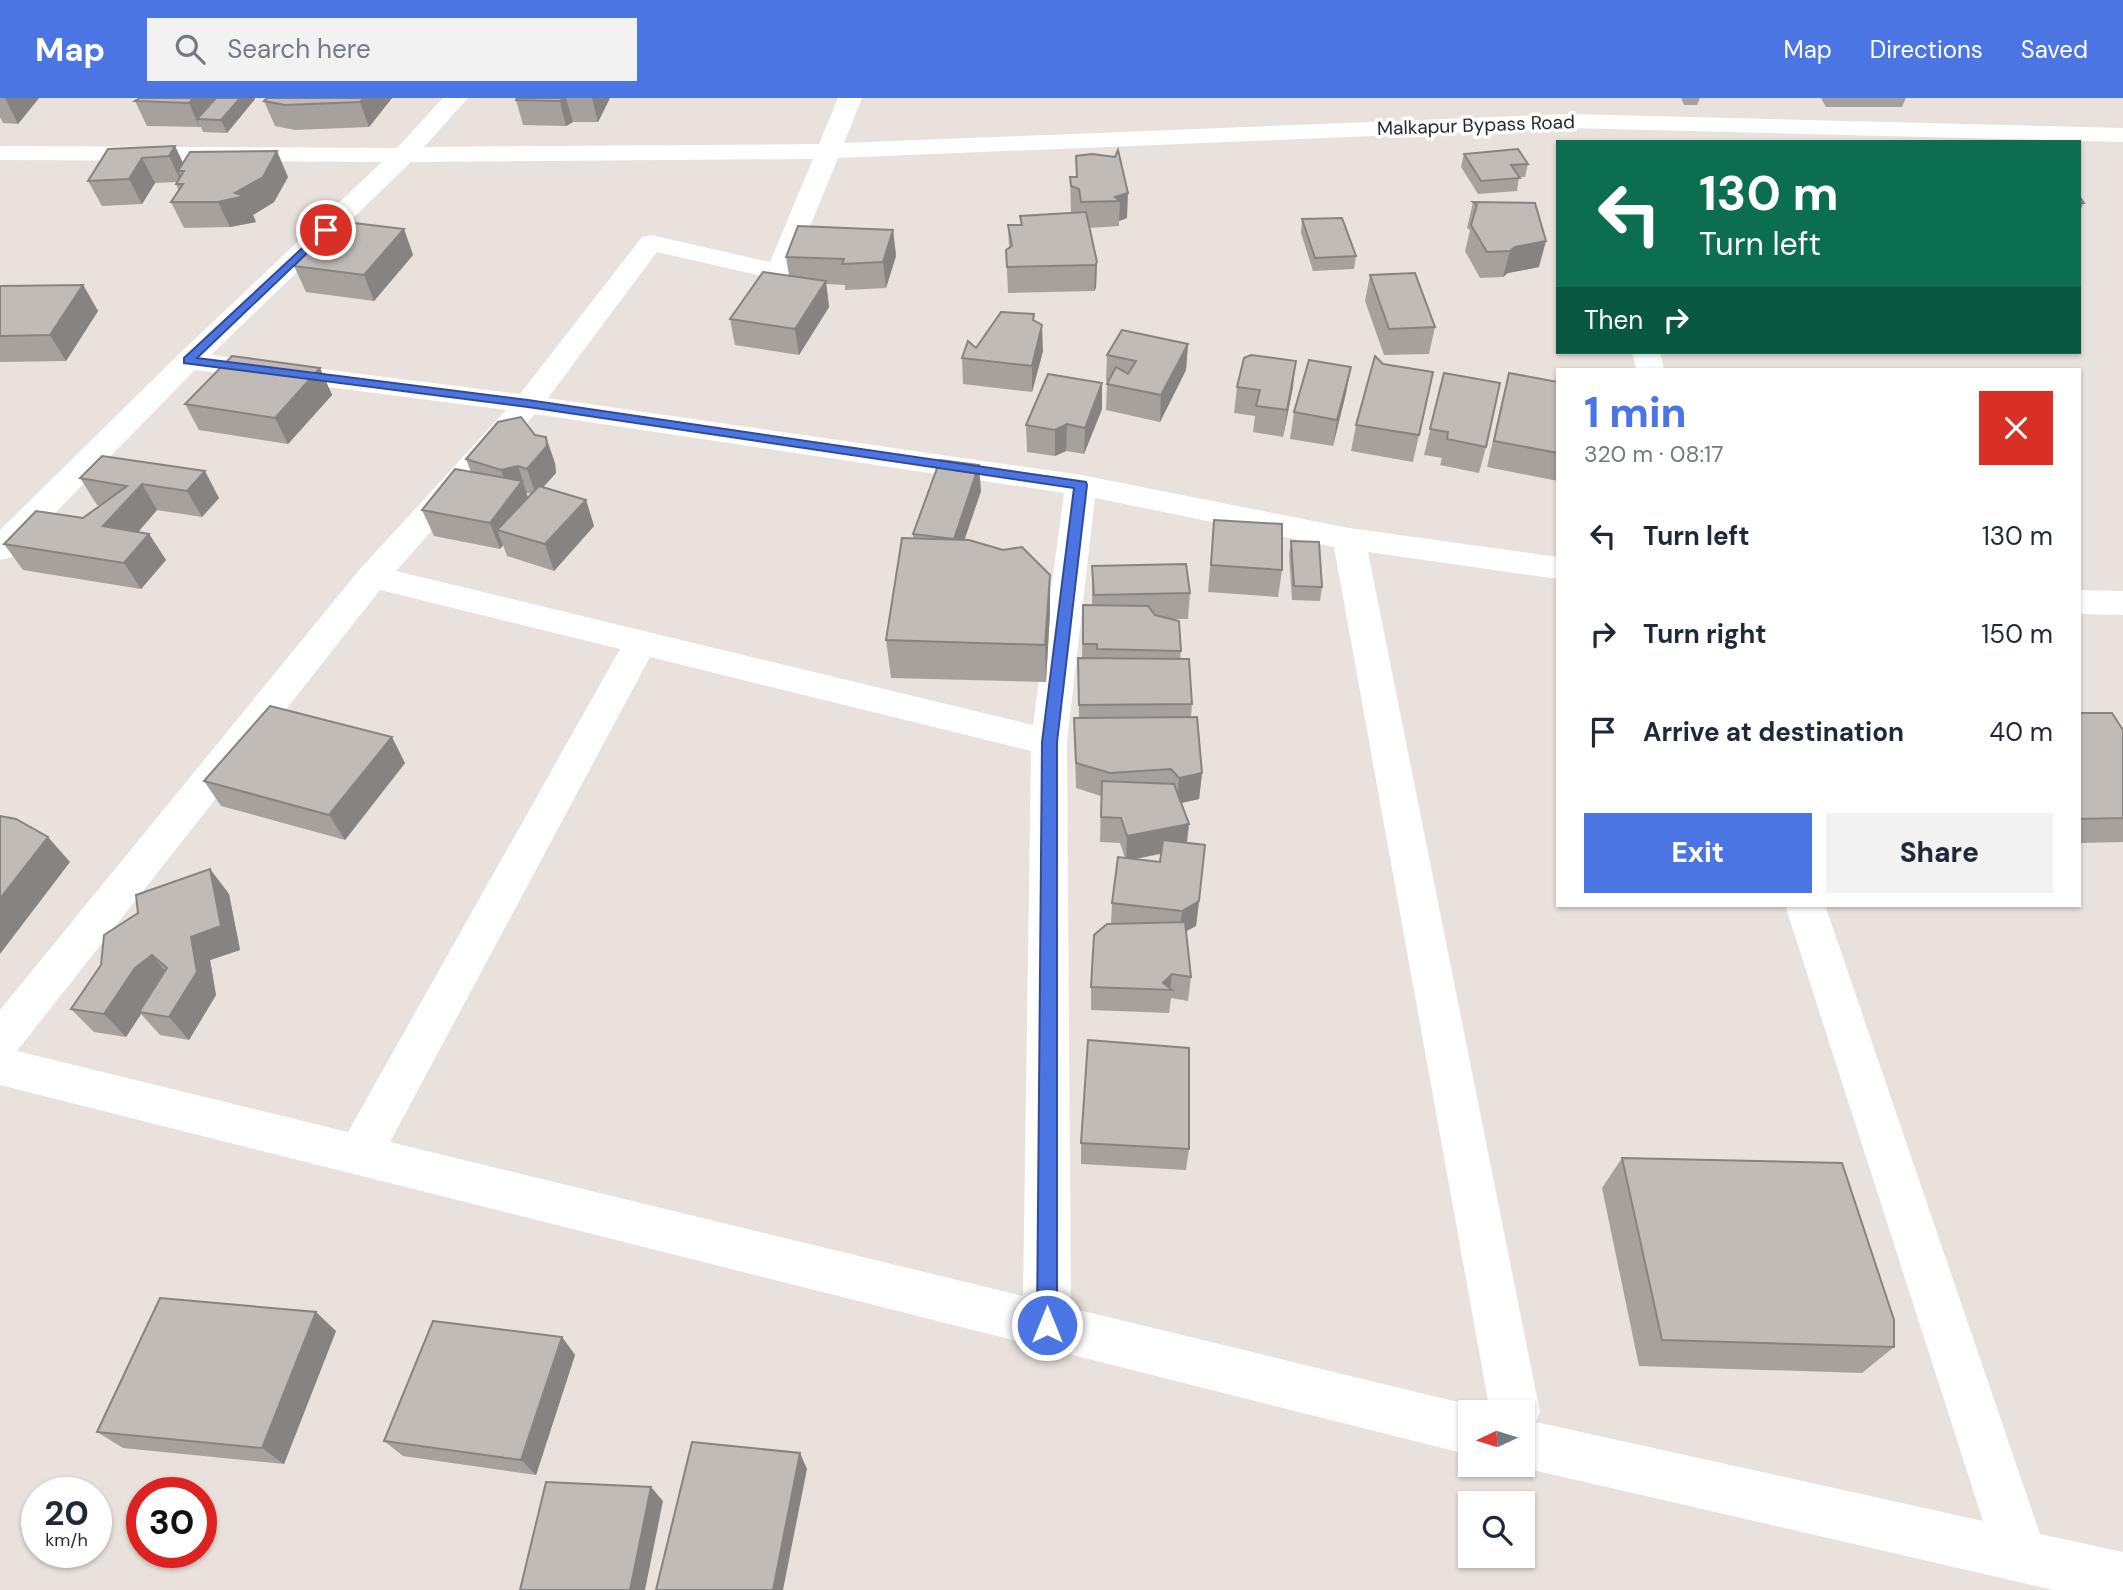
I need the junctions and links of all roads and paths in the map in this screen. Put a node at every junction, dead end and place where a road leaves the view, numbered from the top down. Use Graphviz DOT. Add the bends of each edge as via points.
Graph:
graph roads {
  1 [pos="456,98"];
  2 [pos="850,98"];
  3 [pos="1583,98"];
  4 [pos="1596,132"];
  5 [pos="2123,135"];
  6 [pos="830,150"];
  7 [pos="0,153"];
  8 [pos="404,155"];
  9 [pos="188,361"];
  10 [pos="528,404"];
  11 [pos="1081,485"];
  12 [pos="1349,539"];
  13 [pos="0,548"];
  14 [pos="1556,568"];
  15 [pos="372,577"];
  16 [pos="2081,601"];
  17 [pos="2123,603"];
  18 [pos="640,642"];
  19 [pos="1049,742"];
  20 [pos="1806,907"];
  21 [pos="0,1041"];
  22 [pos="0,1066"];
  23 [pos="359,1155"];
  24 [pos="1047,1325"];
  25 [pos="1513,1400"];
  26 [pos="1458,1427"];
  27 [pos="1535,1447"];
  28 [pos="2021,1556"];
  29 [pos="2123,1579"];
  1 -- 8 [label="street"];
  2 -- 6 [label="street"];
  3 -- 4 [label="street"];
  4 -- 5 [label="street, Malkapur Bypass Road"];
  4 -- 6 [label="street, Malkapur Bypass Road"];
  6 -- 8 [label="street, Malkapur Bypass Road"];
  6 -- 10 [label="street" via="779,272 651,243"];
  7 -- 8 [label="street, Malkapur Bypass Road"];
  8 -- 9 [label="street"];
  9 -- 10 [label="street"];
  9 -- 13 [label="street"];
  10 -- 11 [label="street"];
  10 -- 15 [label="street"];
  11 -- 12 [label="street"];
  11 -- 19 [label="street"];
  12 -- 14 [label="street"];
  12 -- 25 [label="street"];
  15 -- 18 [label="street"];
  15 -- 21 [label="street"];
  16 -- 17 [label="street"];
  18 -- 19 [label="street"];
  18 -- 23 [label="street"];
  19 -- 24 [label="street"];
  20 -- 28 [label="street"];
  22 -- 23 [label="street"];
  23 -- 24 [label="street"];
  24 -- 26 [label="street"];
  27 -- 28 [label="street"];
  28 -- 29 [label="street"];
}
